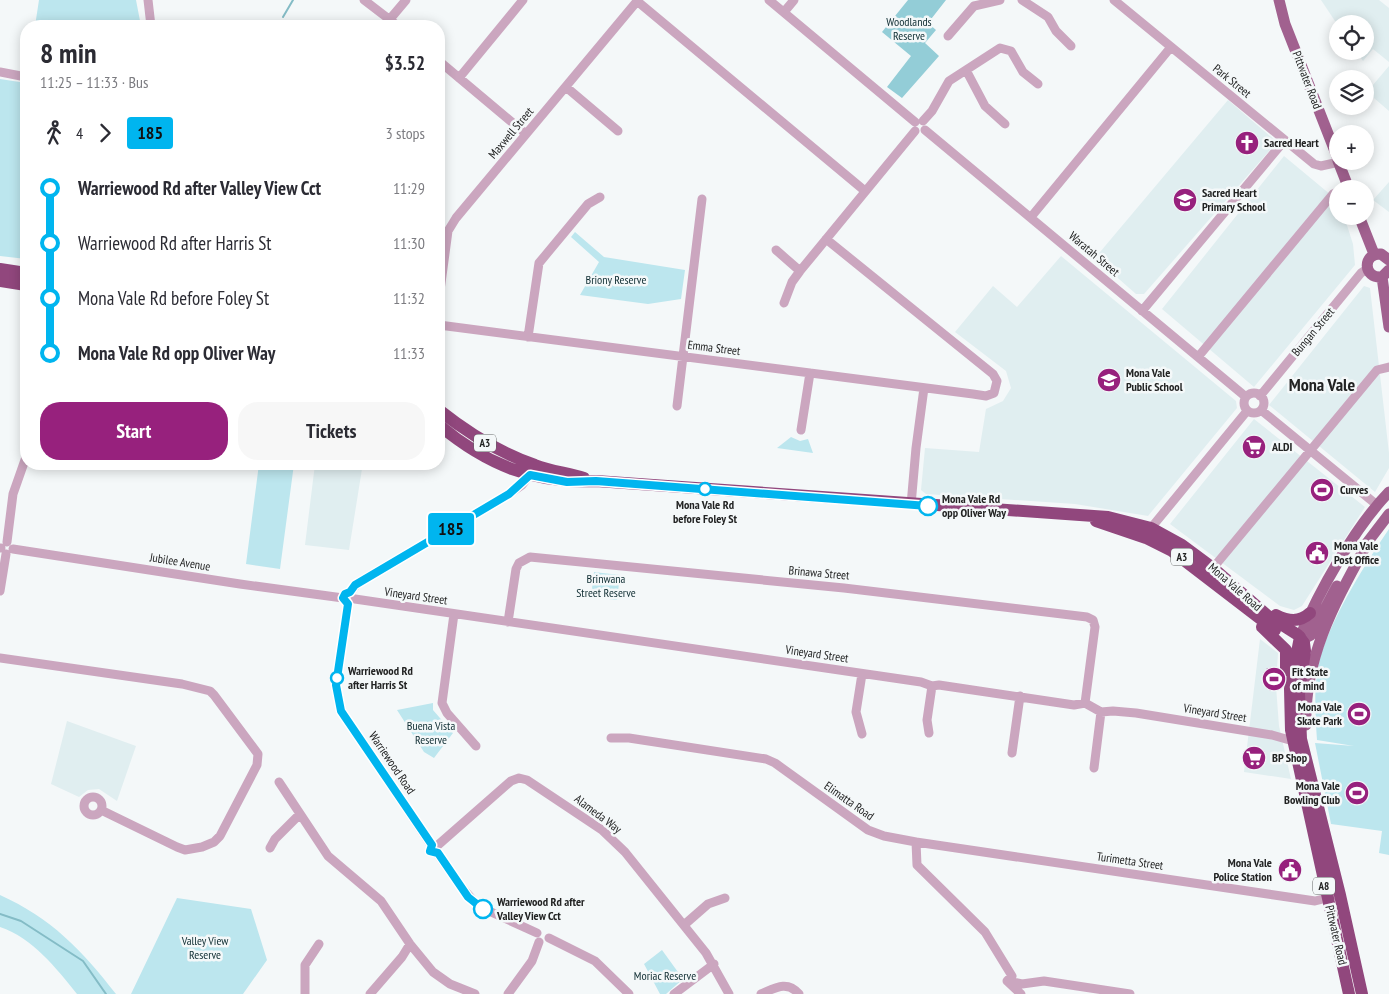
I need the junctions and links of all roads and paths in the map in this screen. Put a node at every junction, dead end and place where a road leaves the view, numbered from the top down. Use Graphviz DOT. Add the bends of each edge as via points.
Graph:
graph roads {
  1 [pos="148,0"];
  2 [pos="364,0"];
  3 [pos="406,0"];
  4 [pos="523,0"];
  5 [pos="769,0"];
  6 [pos="794,0"];
  7 [pos="1000,0"];
  8 [pos="1022,0"];
  9 [pos="1114,0"];
  10 [pos="1279,0"];
  11 [pos="638,1"];
  12 [pos="784,12"];
  13 [pos="390,19"];
  14 [pos="150,20"];
  15 [pos="948,36"];
  16 [pos="1071,46"];
  17 [pos="1171,47"];
  18 [pos="445,66"];
  19 [pos="966,70"];
  20 [pos="0,72"];
  21 [pos="20,76"];
  22 [pos="459,78"];
  23 [pos="1038,84"];
  24 [pos="566,86"];
  25 [pos="1005,124"];
  26 [pos="919,126"];
  27 [pos="618,132"];
  28 [pos="526,134"];
  29 [pos="1329,138"];
  30 [pos="1284,141"];
  31 [pos="1329,164"];
  32 [pos="865,191"];
  33 [pos="600,197"];
  34 [pos="702,199"];
  35 [pos="1329,199"];
  36 [pos="1031,217"];
  37 [pos="1363,225"];
  38 [pos="826,239"];
  39 [pos="445,242"];
  40 [pos="776,250"];
  41 [pos="1374,254"];
  42 [pos="1388,258"];
  43 [pos="0,269"];
  44 [pos="1367,269"];
  45 [pos="800,271"];
  46 [pos="20,272"];
  47 [pos="1386,273"];
  48 [pos="0,281"];
  49 [pos="20,284"];
  50 [pos="784,303"];
  51 [pos="1142,311"];
  52 [pos="445,326"];
  53 [pos="1389,327"];
  54 [pos="528,337"];
  55 [pos="682,357"];
  56 [pos="1198,357"];
  57 [pos="1389,367"];
  58 [pos="810,373"];
  59 [pos="924,388"];
  60 [pos="1260,396"];
  61 [pos="1246,397"];
  62 [pos="677,406"];
  63 [pos="1261,410"];
  64 [pos="1247,411"];
  65 [pos="445,414"];
  66 [pos="445,429"];
  67 [pos="801,430"];
  68 [pos="1310,451"];
  69 [pos="21,470"];
  70 [pos="533,470"];
  71 [pos="1389,483"];
  72 [pos="1389,492"];
  73 [pos="1377,504"];
  74 [pos="911,505"];
  75 [pos="1389,514"];
  76 [pos="1148,533"];
  77 [pos="1368,542"];
  78 [pos="5,548"];
  79 [pos="1213,568"];
  80 [pos="0,591"];
  81 [pos="349,598"];
  82 [pos="1255,611"];
  83 [pos="454,614"];
  84 [pos="1310,614"];
  85 [pos="508,622"];
  86 [pos="1301,639"];
  87 [pos="0,658"];
  88 [pos="862,674"];
  89 [pos="932,686"];
  90 [pos="1020,696"];
  91 [pos="1084,703"];
  92 [pos="1101,712"];
  93 [pos="1291,722"];
  94 [pos="929,733"];
  95 [pos="862,734"];
  96 [pos="1272,735"];
  97 [pos="611,738"];
  98 [pos="1293,742"];
  99 [pos="476,746"];
  100 [pos="1012,753"];
  101 [pos="1094,768"];
  102 [pos="1312,776"];
  103 [pos="279,782"];
  104 [pos="101,810"];
  105 [pos="300,814"];
  106 [pos="916,842"];
  107 [pos="270,848"];
  108 [pos="436,848"];
  109 [pos="1340,896"];
  110 [pos="725,898"];
  111 [pos="1327,898"];
  112 [pos="684,924"];
  113 [pos="538,938"];
  114 [pos="319,944"];
  115 [pos="410,944"];
  116 [pos="714,964"];
  117 [pos="611,976"];
  118 [pos="1007,981"];
  119 [pos="305,994"];
  120 [pos="370,994"];
  121 [pos="475,994"];
  122 [pos="508,994"];
  123 [pos="622,994"];
  124 [pos="629,994"];
  125 [pos="674,994"];
  126 [pos="729,994"];
  127 [pos="761,994"];
  128 [pos="799,994"];
  129 [pos="1021,994"];
  130 [pos="1130,994"];
  131 [pos="1349,994"];
  132 [pos="1362,994"];
  1 -- 14 [label="street"];
  2 -- 13 [label="street"];
  3 -- 13 [label="street"];
  4 -- 22 [label="street"];
  5 -- 12 [label="street, Waratah Street"];
  6 -- 12 [label="street"];
  7 -- 15 [label="street" via="974,6"];
  8 -- 16 [label="street" via="1048,17"];
  9 -- 17 [label="street, Park Street"];
  10 -- 29 [label="main road, Pittwater Road" via="1285,24"];
  11 -- 24 [label="street, Maxwell Street"];
  11 -- 32 [label="street"];
  12 -- 26 [label="street, Waratah Street"];
  17 -- 30 [label="street, Park Street"];
  17 -- 36 [label="street"];
  18 -- 22 [label="street"];
  19 -- 23 [label="street" via="995,50 1005,48 1015,56 1023,72"];
  19 -- 25 [label="street" via="985,106"];
  19 -- 26 [label="street" via="949,81"];
  20 -- 21 [label="street"];
  22 -- 28 [label="street"];
  24 -- 27 [label="street"];
  24 -- 28 [label="street, Maxwell Street"];
  26 -- 32 [label="street"];
  26 -- 36 [label="street, Waratah Street"];
  28 -- 39 [label="street, Maxwell Street" via="456,218"];
  30 -- 31 [label="street, Park Street" via="1314,164"];
  30 -- 51 [label="street"];
  32 -- 38 [label="street"];
  33 -- 54 [label="street" via="588,204 539,263"];
  34 -- 55 [label="street"];
  35 -- 56 [label="street"];
  36 -- 51 [label="street, Waratah Street"];
  37 -- 41 [label="main road"];
  38 -- 45 [label="street"];
  38 -- 59 [label="street, Emma Street" via="993,374 997,385 994,393 986,396"];
  40 -- 45 [label="street"];
  41 -- 42 [label="main road"];
  41 -- 44 [label="main road" via="1367,262"];
  43 -- 46 [label="highway"];
  44 -- 47 [label="main road" via="1371,275"];
  44 -- 60 [label="street, Bungan Street" via="1361,272"];
  45 -- 50 [label="street"];
  47 -- 53 [label="main road"];
  48 -- 49 [label="highway"];
  51 -- 56 [label="street, Waratah Street"];
  52 -- 54 [label="street, Emma Street"];
  54 -- 55 [label="street, Emma Street"];
  55 -- 58 [label="street, Emma Street"];
  55 -- 62 [label="street"];
  56 -- 61 [label="street, Waratah Street"];
  57 -- 68 [label="street" via="1377,370"];
  58 -- 59 [label="street, Emma Street"];
  58 -- 67 [label="street"];
  59 -- 74 [label="street"];
  60 -- 61 [label="street"];
  60 -- 63 [label="street"];
  61 -- 64 [label="street"];
  63 -- 64 [label="street" via="1256,413"];
  63 -- 68 [label="street"];
  64 -- 76 [label="street"];
  65 -- 70 [label="highway, Mona Vale Road / A3"];
  66 -- 70 [label="highway, Mona Vale Road / A3" via="491,460"];
  68 -- 73 [label="street"];
  68 -- 79 [label="street"];
  69 -- 78 [label="street" via="15,486"];
  70 -- 74 [label="highway, Mona Vale Road / A3" via="596,481"];
  70 -- 81 [label="street" via="509,494 358,582"];
  71 -- 73 [label="main road"];
  72 -- 73 [label="main road, Pittwater Road"];
  73 -- 84 [label="main road, Pittwater Road"];
  74 -- 76 [label="highway, Mona Vale Road / A3" via="1084,517"];
  75 -- 77 [label="main road, Pittwater Road"];
  76 -- 79 [label="highway, Mona Vale Road / A3" via="1182,545"];
  76 -- 82 [label="highway, Mona Vale Road / A3"];
  77 -- 86 [label="main road, Pittwater Road" via="1327,602 1311,635"];
  77 -- 102 [label="main road, Pittwater Road" via="1329,617 1313,656 1306,704"];
  78 -- 80 [label="street"];
  78 -- 81 [label="street, Jubilee Avenue"];
  79 -- 82 [label="highway, Mona Vale Road / A3"];
  81 -- 83 [label="street, Vineyard Street"];
  81 -- 108 [label="street, Warriewood Road" via="336,685 341,711"];
  82 -- 84 [label="highway" via="1291,620"];
  82 -- 86 [label="highway, Mona Vale Road / A3"];
  82 -- 93 [label="highway, A3" via="1287,653 1284,695"];
  83 -- 85 [label="street, Vineyard Street"];
  83 -- 99 [label="street" via="442,703"];
  84 -- 86 [label="main road, Pittwater Road"];
  85 -- 88 [label="street, Vineyard Street"];
  85 -- 91 [label="street, Brinawa Street" via="516,569 519,563 530,557 853,589 1087,617 1093,620 1095,627"];
  86 -- 93 [label="highway, Pittwater Road / A8" via="1291,678"];
  86 -- 102 [label="highway, Pittwater Road / A8" via="1305,651 1300,684 1301,740"];
  87 -- 104 [label="street" via="182,684 210,691 258,754 257,765 220,836 208,845 194,849 177,847"];
  88 -- 89 [label="street, Vineyard Street"];
  88 -- 95 [label="street" via="856,712"];
  89 -- 90 [label="street, Vineyard Street"];
  89 -- 94 [label="street" via="927,720"];
  90 -- 91 [label="street, Vineyard Street" via="1075,705"];
  90 -- 100 [label="street"];
  91 -- 92 [label="street, Vineyard Street"];
  92 -- 96 [label="street, Vineyard Street" via="1114,710"];
  92 -- 101 [label="street"];
  93 -- 96 [label="street" via="1283,732"];
  93 -- 98 [label="highway, Pittwater Road / A8"];
  96 -- 98 [label="street, Vineyard Street"];
  97 -- 106 [label="street, Elimatta Road" via="766,759 868,830"];
  98 -- 111 [label="highway, Pittwater Road / A8"];
  102 -- 109 [label="highway, Pittwater Road / A8"];
  103 -- 105 [label="street"];
  105 -- 107 [label="street"];
  105 -- 115 [label="street" via="328,856 381,901"];
  106 -- 111 [label="street, Turimetta Street" via="1315,901"];
  106 -- 118 [label="street" via="917,865 985,932 1012,976"];
  108 -- 112 [label="street, Alameda Way" via="507,784 522,779 608,835"];
  108 -- 113 [label="street, Warriewood Road" via="458,883 478,906"];
  109 -- 111 [label="street, Turimetta Street"];
  109 -- 132 [label="highway, Pittwater Road / A8"];
  110 -- 112 [label="street" via="708,904"];
  111 -- 131 [label="highway, Pittwater Road / A8"];
  112 -- 116 [label="street, Alameda Way"];
  113 -- 117 [label="street, Warriewood Road" via="542,930 546,931 549,938 586,955"];
  113 -- 122 [label="street" via="532,961"];
  114 -- 119 [label="street" via="305,965"];
  115 -- 120 [label="street"];
  115 -- 121 [label="street" via="433,972 450,984"];
  116 -- 125 [label="street"];
  116 -- 126 [label="street, Alameda Way"];
  117 -- 123 [label="street"];
  117 -- 124 [label="street"];
  118 -- 129 [label="street"];
  118 -- 130 [label="street" via="1022,984 1044,981"];
  127 -- 128 [label="street" via="786,985"];
}
